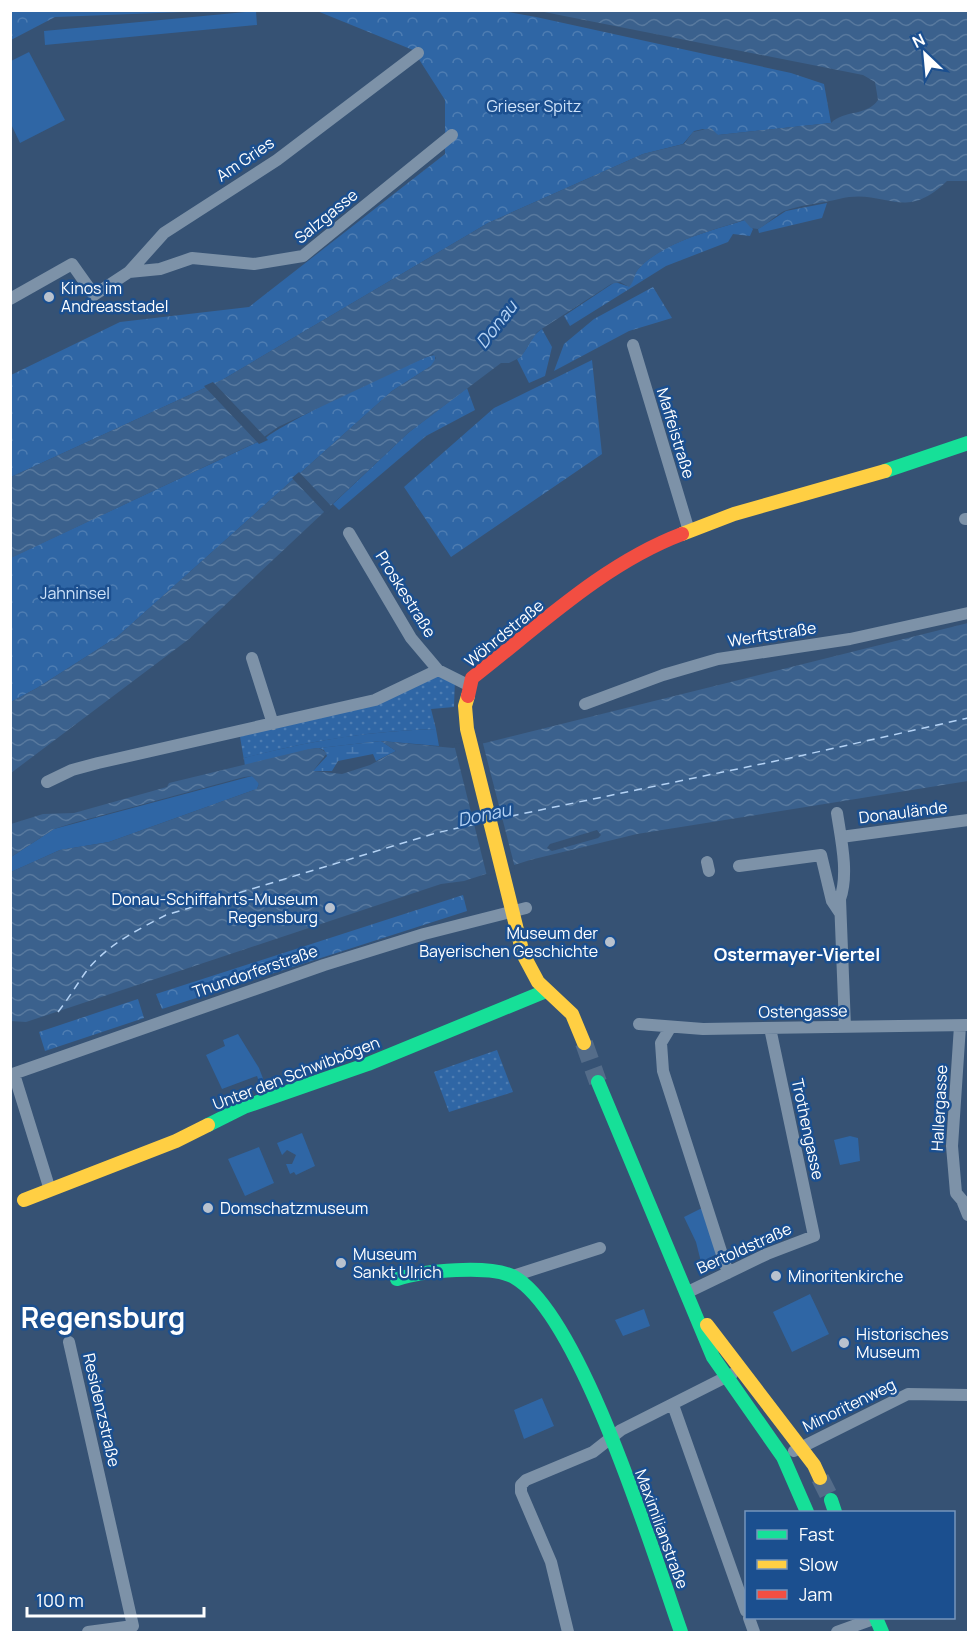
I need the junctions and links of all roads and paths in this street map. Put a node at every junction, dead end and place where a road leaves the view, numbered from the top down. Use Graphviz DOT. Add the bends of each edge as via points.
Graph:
graph roads {
  1 [pos="418,53"];
  2 [pos="452,135"];
  3 [pos="129,272"];
  4 [pos="10,299"];
  5 [pos="633,345"];
  6 [pos="969,443"];
  7 [pos="689,531"];
  8 [pos="349,533"];
  9 [pos="969,613"];
  10 [pos="252,658"];
  11 [pos="438,670"];
  12 [pos="468,685"];
  13 [pos="585,704"];
  14 [pos="273,724"];
  15 [pos="46,782"];
  16 [pos="837,813"];
  17 [pos="968,823"];
  18 [pos="841,837"];
  19 [pos="739,866"];
  20 [pos="526,908"];
  21 [pos="511,912"];
  22 [pos="841,914"];
  23 [pos="546,991"];
  24 [pos="639,1024"];
  25 [pos="964,1026"];
  26 [pos="844,1027"];
  27 [pos="670,1028"];
  28 [pos="770,1028"];
  29 [pos="585,1043"];
  30 [pos="12,1074"];
  31 [pos="598,1082"];
  32 [pos="50,1190"];
  33 [pos="962,1192"];
  34 [pos="24,1200"];
  35 [pos="969,1215"];
  36 [pos="814,1236"];
  37 [pos="600,1248"];
  38 [pos="728,1272"];
  39 [pos="513,1276"];
  40 [pos="397,1279"];
  41 [pos="688,1292"];
  42 [pos="696,1312"];
  43 [pos="69,1342"];
  44 [pos="741,1370"];
  45 [pos="726,1377"];
  46 [pos="969,1395"];
  47 [pos="673,1405"];
  48 [pos="612,1437"];
  49 [pos="800,1448"];
  50 [pos="783,1456"];
  51 [pos="817,1480"];
  52 [pos="807,1511"];
  53 [pos="745,1605"];
  54 [pos="873,1619"];
  55 [pos="88,1632"];
  56 [pos="568,1632"];
  57 [pos="681,1632"];
  58 [pos="837,1632"];
  1 -- 3 [label="street, Am Gries" via="277,160 164,233"];
  2 -- 3 [label="street, Salzgasse" via="303,256 254,264 192,258 160,269"];
  3 -- 4 [label="street, Am Gries" via="94,295 72,264"];
  5 -- 7 [label="street, Maffeistraße"];
  6 -- 7 [label="street, Wöhrdstraße"];
  7 -- 12 [label="street, Wöhrdstraße" via="619,564 477,672"];
  8 -- 11 [label="street, Proskestraße" via="411,638"];
  9 -- 13 [label="street, Werftstraße" via="860,637 718,659"];
  10 -- 14 [label="street"];
  11 -- 12 [label="street, Wöhrdstraße"];
  11 -- 14 [label="street" via="375,699"];
  12 -- 21 [label="street" via="465,706 469,736"];
  14 -- 15 [label="street" via="98,763"];
  16 -- 18 [label="street, Donaulände"];
  17 -- 18 [label="street, Donaulände"];
  18 -- 22 [label="street, Donaulände"];
  19 -- 22 [label="street" via="821,855 832,901"];
  20 -- 21 [label="street, Thundorferstraße"];
  21 -- 23 [label="street" via="525,960"];
  21 -- 30 [label="street, Thundorferstraße" via="306,971"];
  22 -- 26 [label="street, Donaulände"];
  23 -- 29 [label="street" via="565,1005"];
  23 -- 32 [label="street, Unter den Schwibbögen" via="368,1064 244,1107 176,1141"];
  24 -- 27 [label="street, Ostengasse"];
  25 -- 26 [label="street, Ostengasse"];
  25 -- 33 [label="street, Hallergasse" via="952,1146"];
  26 -- 28 [label="street, Ostengasse"];
  27 -- 28 [label="street, Ostengasse"];
  27 -- 38 [label="street" via="661,1043 660,1054"];
  28 -- 36 [label="street, Trothengasse"];
  30 -- 32 [label="street"];
  31 -- 41 [label="street"];
  32 -- 34 [label="street, Unter den Schwibbögen"];
  33 -- 35 [label="street"];
  36 -- 38 [label="street, Bertoldstraße"];
  37 -- 39 [label="street"];
  38 -- 41 [label="street, Bertoldstraße"];
  39 -- 40 [label="street" via="432,1271"];
  39 -- 48 [label="street, Maximilianstraße" via="531,1289 563,1335"];
  41 -- 42 [label="street"];
  42 -- 44 [label="street"];
  42 -- 45 [label="street" via="713,1357"];
  43 -- 55 [label="street, Residenzstraße" via="133,1626"];
  44 -- 45 [label="street"];
  44 -- 49 [label="street"];
  45 -- 47 [label="street"];
  45 -- 50 [label="street"];
  46 -- 49 [label="street, Minoritenweg" via="908,1394"];
  47 -- 48 [label="street"];
  47 -- 53 [label="street"];
  48 -- 56 [label="street" via="592,1452 521,1485 551,1562"];
  48 -- 57 [label="street, Maximilianstraße"];
  49 -- 50 [label="street, Minoritenweg"];
  49 -- 51 [label="street"];
  50 -- 52 [label="street"];
  54 -- 58 [label="street"];
}
